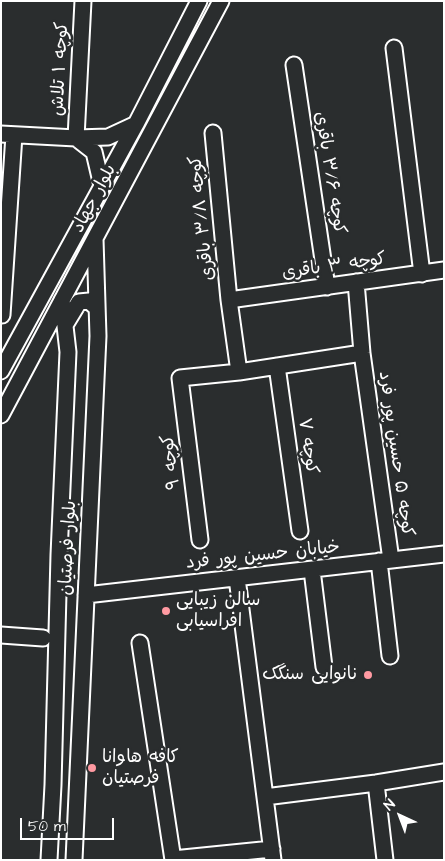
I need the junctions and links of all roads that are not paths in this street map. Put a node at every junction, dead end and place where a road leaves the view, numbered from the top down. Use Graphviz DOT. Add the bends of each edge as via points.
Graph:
graph roads {
  1 [pos="83,1"];
  2 [pos="199,1"];
  3 [pos="221,1"];
  4 [pos="394,48"];
  5 [pos="294,65"];
  6 [pos="136,124"];
  7 [pos="213,133"];
  8 [pos="8,134"];
  9 [pos="76,138"];
  10 [pos="102,186"];
  11 [pos="95,238"];
  12 [pos="444,270"];
  13 [pos="422,274"];
  14 [pos="356,282"];
  15 [pos="327,286"];
  16 [pos="62,300"];
  17 [pos="229,300"];
  18 [pos="97,308"];
  19 [pos="2,315"];
  20 [pos="65,326"];
  21 [pos="362,353"];
  22 [pos="277,366"];
  23 [pos="1,371"];
  24 [pos="239,372"];
  25 [pos="8,388"];
  26 [pos="1,415"];
  27 [pos="300,531"];
  28 [pos="200,540"];
  29 [pos="444,554"];
  30 [pos="385,561"];
  31 [pos="312,570"];
  32 [pos="237,578"];
  33 [pos="86,596"];
  34 [pos="1,635"];
  35 [pos="43,638"];
  36 [pos="140,643"];
  37 [pos="390,656"];
  38 [pos="324,667"];
  39 [pos="78,771"];
  40 [pos="444,772"];
  41 [pos="53,773"];
  42 [pos="376,783"];
  43 [pos="265,797"];
  44 [pos="272,854"];
  45 [pos="49,860"];
  46 [pos="74,860"];
  47 [pos="173,860"];
  48 [pos="385,860"];
  1 -- 9 [label="street, کوچه ۱ تلاش"];
  2 -- 6 [label="street, بلوار جهاد"];
  3 -- 11 [label="street, بلوار جهاد"];
  4 -- 13 [label="street"];
  5 -- 15 [label="street, کوچه ۳/۶ باقری"];
  6 -- 9 [label="street" via="108,136"];
  6 -- 10 [label="street, بلوار جهاد"];
  7 -- 17 [label="street, کوچه ۳/۸ باقری"];
  8 -- 9 [label="street"];
  8 -- 19 [label="street"];
  9 -- 10 [label="street" via="94,152"];
  10 -- 23 [label="street, بلوار جهاد"];
  11 -- 16 [label="street, بلوار جهاد"];
  11 -- 18 [label="street, بلوار فرصتیان"];
  12 -- 13 [label="street, کوچه ۳ باقری"];
  13 -- 14 [label="street, کوچه ۳ باقری"];
  14 -- 15 [label="street, کوچه ۳ باقری"];
  14 -- 21 [label="street, کوچه ۵ حسین پور فرد"];
  15 -- 17 [label="street, کوچه ۳ باقری"];
  16 -- 20 [label="street, بلوار فرصتیان"];
  16 -- 25 [label="street, بلوار جهاد"];
  17 -- 24 [label="street, کوچه ۳/۸ باقری"];
  18 -- 20 [label="street" via="89,301 79,302"];
  18 -- 33 [label="street, بلوار فرصتیان"];
  20 -- 41 [label="street, بلوار فرصتیان" via="68,352"];
  21 -- 22 [label="street"];
  21 -- 30 [label="street, کوچه ۵ حسین پور فرد"];
  22 -- 24 [label="street"];
  22 -- 27 [label="street, کوچه ۷"];
  24 -- 28 [label="street, کوچه ۹" via="180,378"];
  25 -- 26 [label="street, بلوار جهاد"];
  29 -- 30 [label="street, خیابان حسین پور فرد"];
  30 -- 31 [label="street, خیابان حسین پور فرد"];
  30 -- 37 [label="street, کوچه ۵ حسین پور فرد"];
  31 -- 32 [label="street, خیابان حسین پور فرد"];
  31 -- 38 [label="street"];
  32 -- 33 [label="street, خیابان حسین پور فرد"];
  32 -- 43 [label="street"];
  33 -- 39 [label="street, بلوار فرصتیان"];
  34 -- 35 [label="street"];
  36 -- 47 [label="street"];
  39 -- 41 [label="street"];
  39 -- 46 [label="street, بلوار فرصتیان"];
  40 -- 42 [label="street"];
  41 -- 45 [label="street, بلوار فرصتیان"];
  42 -- 43 [label="street"];
  42 -- 48 [label="street"];
  43 -- 44 [label="street"];
  44 -- 47 [label="street"];
}
